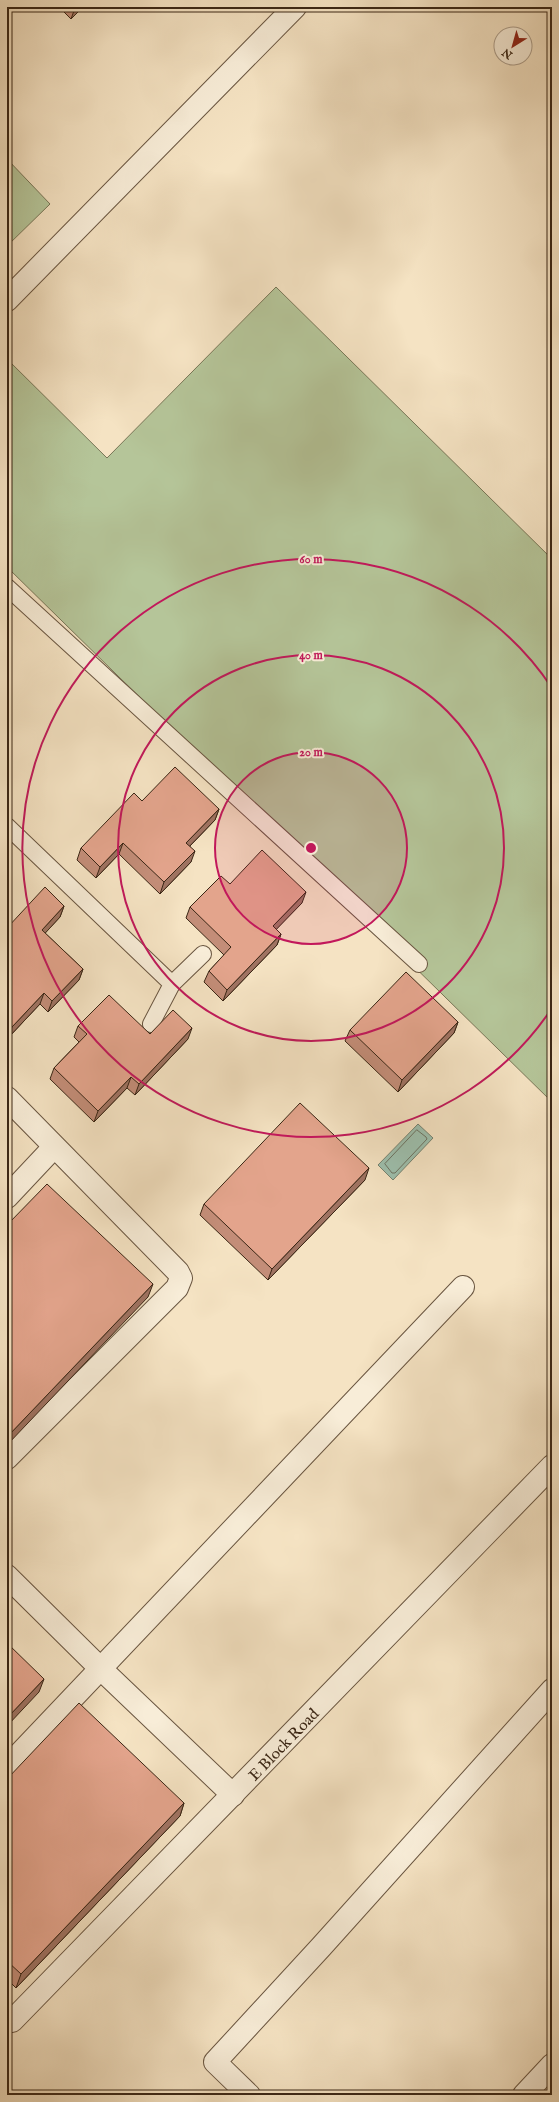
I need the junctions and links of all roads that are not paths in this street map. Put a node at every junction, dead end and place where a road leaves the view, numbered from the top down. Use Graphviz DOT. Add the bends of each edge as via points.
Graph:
graph roads {
  1 [pos="295,7"];
  2 [pos="7,300"];
  3 [pos="7,587"];
  4 [pos="7,826"];
  5 [pos="203,954"];
  6 [pos="419,964"];
  7 [pos="172,984"];
  8 [pos="151,1024"];
  9 [pos="7,1098"];
  10 [pos="54,1147"];
  11 [pos="7,1197"];
  12 [pos="463,1287"];
  13 [pos="7,1458"];
  14 [pos="552,1466"];
  15 [pos="7,1576"];
  16 [pos="101,1669"];
  17 [pos="552,1690"];
  18 [pos="7,1767"];
  19 [pos="233,1795"];
  20 [pos="9,2019"];
  21 [pos="552,2065"];
  22 [pos="249,2095"];
  23 [pos="524,2095"];
  1 -- 2 [label="street"];
  3 -- 6 [label="lane"];
  4 -- 7 [label="lane"];
  5 -- 7 [label="lane"];
  7 -- 8 [label="lane"];
  9 -- 10 [label="street"];
  10 -- 11 [label="street"];
  10 -- 13 [label="street" via="178,1272 181,1278 180,1284"];
  12 -- 16 [label="street"];
  14 -- 19 [label="street, E Block Road"];
  15 -- 16 [label="street"];
  16 -- 18 [label="street"];
  16 -- 19 [label="street"];
  17 -- 22 [label="street" via="321,1948 215,2062"];
  19 -- 20 [label="street, E Block Road"];
  21 -- 23 [label="street"];
}
